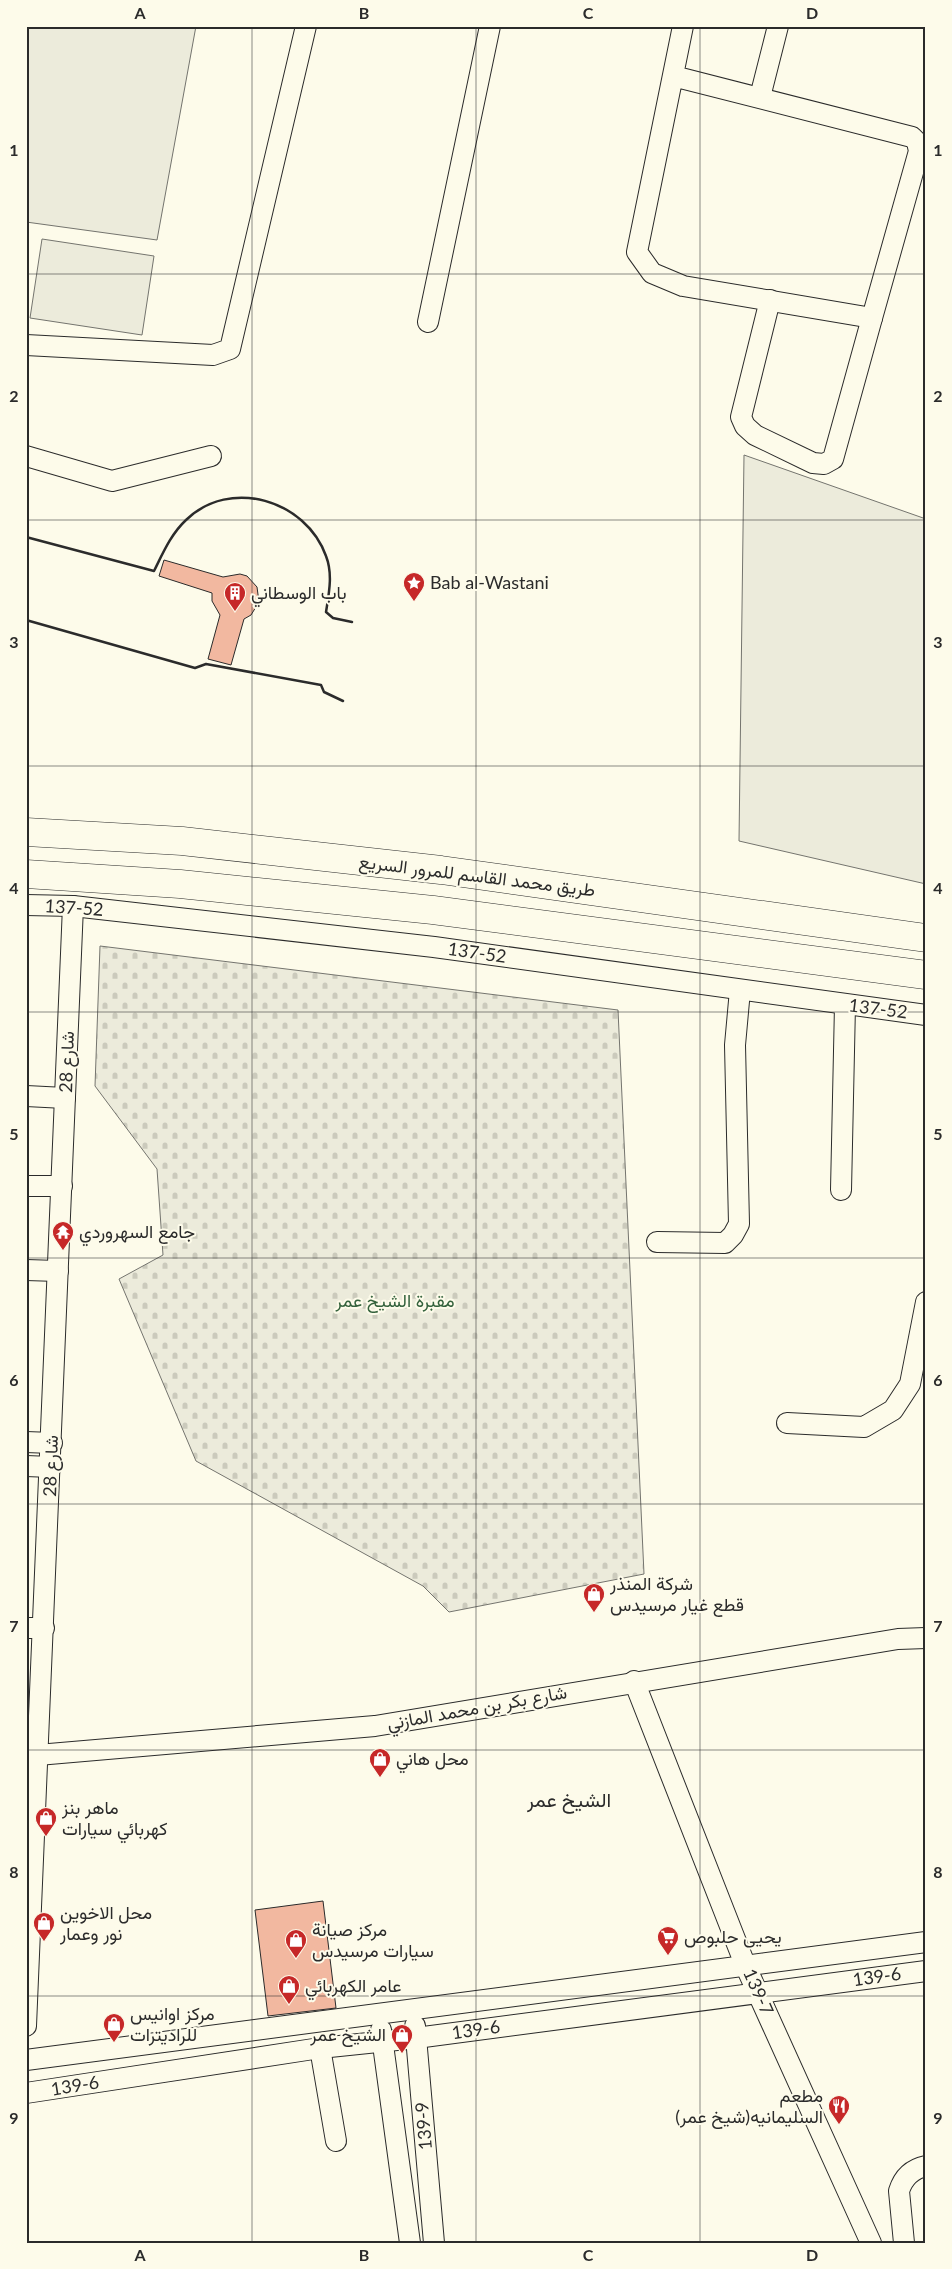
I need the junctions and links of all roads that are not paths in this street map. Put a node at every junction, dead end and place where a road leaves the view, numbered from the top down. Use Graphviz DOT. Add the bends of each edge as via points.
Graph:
graph roads {
  1 [pos="306,26"];
  2 [pos="490,26"];
  3 [pos="683,26"];
  4 [pos="778,26"];
  5 [pos="673,76"];
  6 [pos="760,97"];
  7 [pos="770,300"];
  8 [pos="872,318"];
  9 [pos="428,322"];
  10 [pos="26,345"];
  11 [pos="26,456"];
  12 [pos="211,456"];
  13 [pos="26,832"];
  14 [pos="26,874"];
  15 [pos="26,905"];
  16 [pos="73,906"];
  17 [pos="926,938"];
  18 [pos="926,975"];
  19 [pos="740,990"];
  20 [pos="845,1005"];
  21 [pos="926,1015"];
  22 [pos="26,1096"];
  23 [pos="65,1098"];
  24 [pos="26,1186"];
  25 [pos="62,1186"];
  26 [pos="841,1190"];
  27 [pos="657,1242"];
  28 [pos="26,1270"];
  29 [pos="58,1271"];
  30 [pos="926,1302"];
  31 [pos="787,1423"];
  32 [pos="26,1442"];
  33 [pos="52,1443"];
  34 [pos="26,1466"];
  35 [pos="51,1467"];
  36 [pos="35,1628"];
  37 [pos="926,1638"];
  38 [pos="634,1681"];
  39 [pos="33,1756"];
  40 [pos="926,1942"];
  41 [pos="746,1967"];
  42 [pos="926,1970"];
  43 [pos="758,1993"];
  44 [pos="414,2010"];
  45 [pos="379,2014"];
  46 [pos="26,2026"];
  47 [pos="416,2038"];
  48 [pos="382,2042"];
  49 [pos="320,2048"];
  50 [pos="26,2060"];
  51 [pos="26,2093"];
  52 [pos="336,2141"];
  53 [pos="926,2166"];
  54 [pos="410,2243"];
  55 [pos="434,2243"];
  56 [pos="871,2243"];
  57 [pos="904,2243"];
  1 -- 10 [label="street" via="230,349 213,355"];
  2 -- 9 [label="street"];
  3 -- 5 [label="street"];
  4 -- 6 [label="street"];
  5 -- 6 [label="street"];
  5 -- 7 [label="street" via="637,252 652,273 683,286"];
  6 -- 8 [label="street" via="912,137 917,142 919,151"];
  7 -- 8 [label="street"];
  7 -- 8 [label="street" via="740,416 755,435 824,464 834,459"];
  11 -- 12 [label="street" via="112,481"];
  13 -- 17 [label="highway, طريق محمد القاسم للمرور السريع" via="182,841 441,870"];
  14 -- 18 [label="highway" via="180,884 433,910"];
  15 -- 16 [label="street, 137-52"];
  16 -- 19 [label="street, 137-52" via="434,947"];
  16 -- 23 [label="street, شارع 28"];
  19 -- 20 [label="street, 137-52"];
  19 -- 27 [label="street" via="735,1045 739,1224 724,1243"];
  20 -- 21 [label="street, 137-52"];
  20 -- 26 [label="street"];
  22 -- 23 [label="street"];
  23 -- 25 [label="street, شارع 28"];
  24 -- 25 [label="street"];
  25 -- 29 [label="street, شارع 28"];
  28 -- 29 [label="street"];
  29 -- 33 [label="street, شارع 28"];
  30 -- 31 [label="street" via="910,1384 893,1410 864,1427"];
  32 -- 33 [label="street"];
  33 -- 35 [label="street, شارع 28"];
  34 -- 35 [label="street"];
  35 -- 36 [label="street, شارع 28"];
  36 -- 39 [label="street, شارع 28"];
  37 -- 38 [label="street, شارع بكر بن محمد المازني" via="898,1639"];
  38 -- 39 [label="street, شارع بكر بن محمد المازني" via="375,1726"];
  38 -- 41 [label="street, 139-7"];
  39 -- 46 [label="street, شارع 28"];
  40 -- 41 [label="street, 139-6"];
  41 -- 43 [label="street, 139-7"];
  41 -- 44 [label="street, 139-6"];
  42 -- 43 [label="street, 139-6"];
  43 -- 47 [label="street, 139-6"];
  43 -- 56 [label="street, 139-7"];
  44 -- 45 [label="street, 139-6"];
  44 -- 47 [label="street, 139-9"];
  45 -- 48 [label="street, 139-9"];
  45 -- 50 [label="street, 139-6"];
  47 -- 48 [label="street, 139-6"];
  47 -- 55 [label="street, 139-9"];
  48 -- 49 [label="street, 139-6"];
  48 -- 54 [label="street, 139-9"];
  49 -- 51 [label="street, 139-6"];
  49 -- 52 [label="street"];
  53 -- 57 [label="street" via="910,2174 899,2191"];
}
